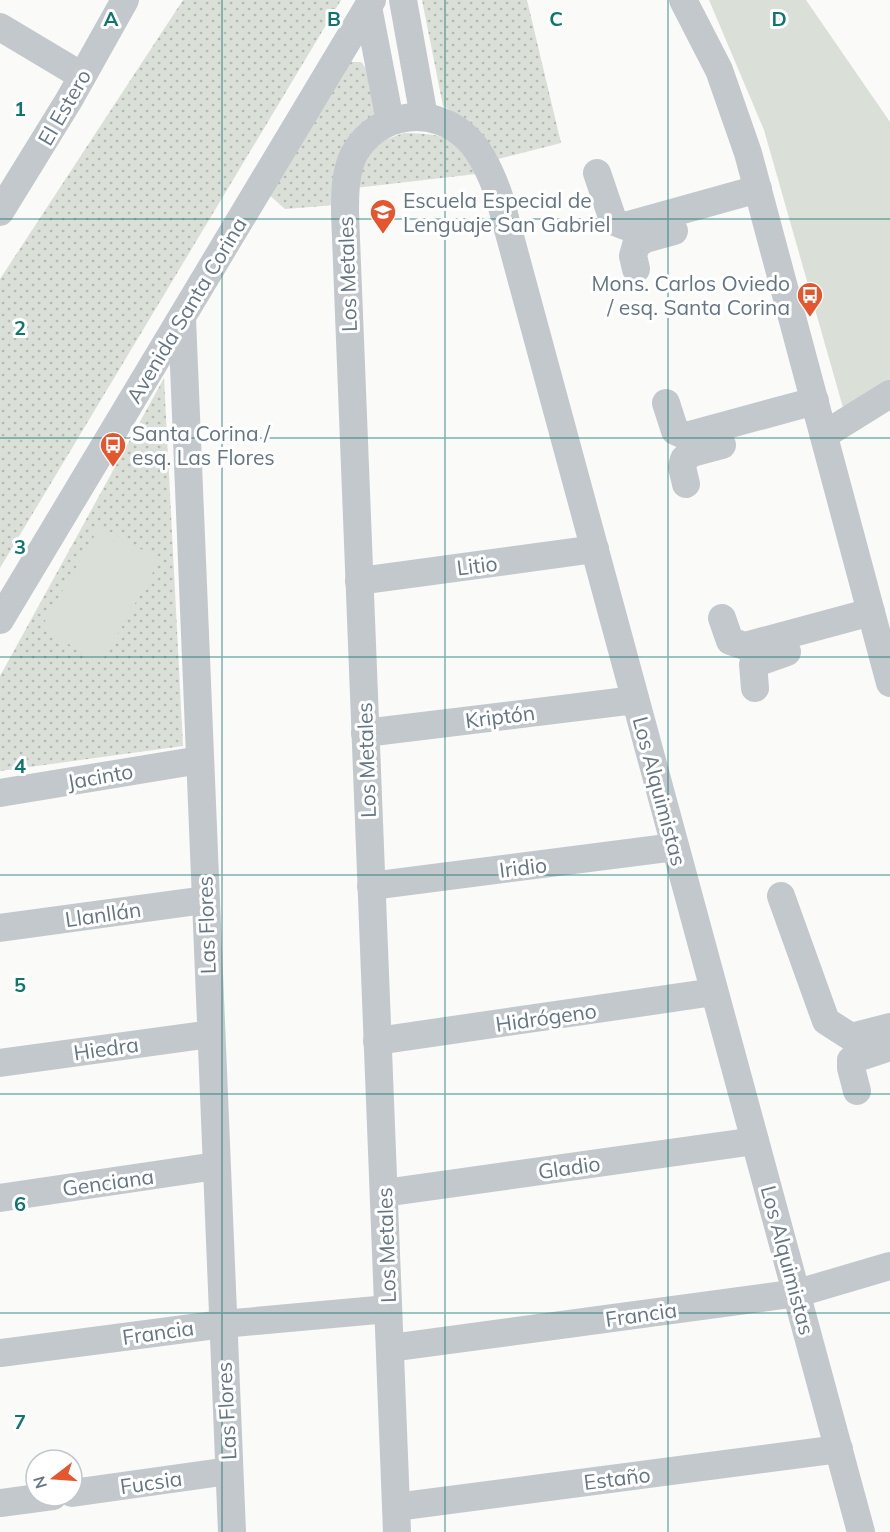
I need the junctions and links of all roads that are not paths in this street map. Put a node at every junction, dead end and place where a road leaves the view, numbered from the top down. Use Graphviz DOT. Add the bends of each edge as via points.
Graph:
graph roads {
  1 [pos="125,0"];
  2 [pos="404,0"];
  3 [pos="683,0"];
  4 [pos="370,3"];
  5 [pos="0,27"];
  6 [pos="82,76"];
  7 [pos="424,117"];
  8 [pos="390,121"];
  9 [pos="597,172"];
  10 [pos="760,198"];
  11 [pos="0,212"];
  12 [pos="636,269"];
  13 [pos="182,318"];
  14 [pos="890,393"];
  15 [pos="666,403"];
  16 [pos="819,418"];
  17 [pos="686,483"];
  18 [pos="595,549"];
  19 [pos="359,581"];
  20 [pos="722,618"];
  21 [pos="0,620"];
  22 [pos="873,620"];
  23 [pos="890,683"];
  24 [pos="755,687"];
  25 [pos="635,700"];
  26 [pos="365,732"];
  27 [pos="200,760"];
  28 [pos="0,793"];
  29 [pos="675,847"];
  30 [pos="371,886"];
  31 [pos="781,896"];
  32 [pos="205,900"];
  33 [pos="0,928"];
  34 [pos="714,992"];
  35 [pos="890,1027"];
  36 [pos="211,1034"];
  37 [pos="377,1041"];
  38 [pos="890,1047"];
  39 [pos="0,1063"];
  40 [pos="857,1091"];
  41 [pos="755,1141"];
  42 [pos="216,1166"];
  43 [pos="384,1193"];
  44 [pos="0,1198"];
  45 [pos="889,1271"];
  46 [pos="798,1293"];
  47 [pos="388,1309"];
  48 [pos="223,1324"];
  49 [pos="390,1348"];
  50 [pos="0,1353"];
  51 [pos="839,1449"];
  52 [pos="229,1471"];
  53 [pos="84,1491"];
  54 [pos="24,1500"];
  55 [pos="0,1503"];
  56 [pos="396,1519"];
  57 [pos="232,1532"];
  58 [pos="861,1532"];
  1 -- 6 [label="street, El Estero"];
  2 -- 7 [label="street"];
  3 -- 10 [label="street" via="736,111"];
  4 -- 8 [label="street"];
  4 -- 13 [label="street, Avenida Santa Corina"];
  5 -- 6 [label="street"];
  6 -- 11 [label="street, El Estero"];
  7 -- 8 [label="street, Los Alquimistas"];
  7 -- 18 [label="street, Los Alquimistas" via="448,124 467,138 494,181"];
  8 -- 19 [label="street, Los Metales" via="366,138 354,155 345,195"];
  9 -- 10 [label="street" via="612,217 625,226"];
  10 -- 12 [label="street" via="640,241 633,250"];
  10 -- 16 [label="street"];
  13 -- 21 [label="street, Avenida Santa Corina"];
  13 -- 27 [label="street, Las Flores"];
  14 -- 16 [label="street"];
  15 -- 16 [label="street" via="675,431 686,436"];
  16 -- 17 [label="street" via="688,455 682,467"];
  16 -- 22 [label="street"];
  18 -- 19 [label="street, Litio"];
  18 -- 25 [label="street, Los Alquimistas"];
  19 -- 26 [label="street, Los Metales"];
  20 -- 22 [label="street" via="730,641 745,646"];
  22 -- 23 [label="street"];
  22 -- 24 [label="street" via="756,661 751,667"];
  25 -- 26 [label="street, Kriptón"];
  25 -- 29 [label="street, Los Alquimistas"];
  26 -- 30 [label="street, Los Metales"];
  27 -- 28 [label="street, Jacinto"];
  27 -- 32 [label="street, Las Flores"];
  29 -- 30 [label="street, Iridio"];
  29 -- 34 [label="street, Los Alquimistas"];
  30 -- 37 [label="street, Los Metales"];
  31 -- 35 [label="street" via="826,1021 851,1037"];
  32 -- 33 [label="street, Llanllán"];
  32 -- 36 [label="street, Las Flores"];
  34 -- 37 [label="street, Hidrógeno"];
  34 -- 41 [label="street, Los Alquimistas"];
  36 -- 39 [label="street, Hiedra"];
  36 -- 42 [label="street, Las Flores"];
  37 -- 43 [label="street, Los Metales"];
  38 -- 40 [label="street" via="851,1060"];
  41 -- 43 [label="street, Gladio"];
  41 -- 46 [label="street, Los Alquimistas"];
  42 -- 44 [label="street, Genciana"];
  42 -- 48 [label="street, Las Flores"];
  43 -- 47 [label="street, Los Metales"];
  45 -- 46 [label="street, Francia"];
  46 -- 49 [label="street, Francia"];
  46 -- 51 [label="street, Los Alquimistas"];
  47 -- 48 [label="street, Francia"];
  47 -- 49 [label="street, Los Metales"];
  48 -- 50 [label="street, Francia"];
  48 -- 52 [label="street, Las Flores"];
  49 -- 56 [label="street, Los Metales"];
  51 -- 56 [label="street, Estaño"];
  51 -- 58 [label="street, Los Alquimistas"];
  52 -- 53 [label="street, Fucsia"];
  52 -- 57 [label="street, Las Flores"];
  54 -- 55 [label="street"];
}
